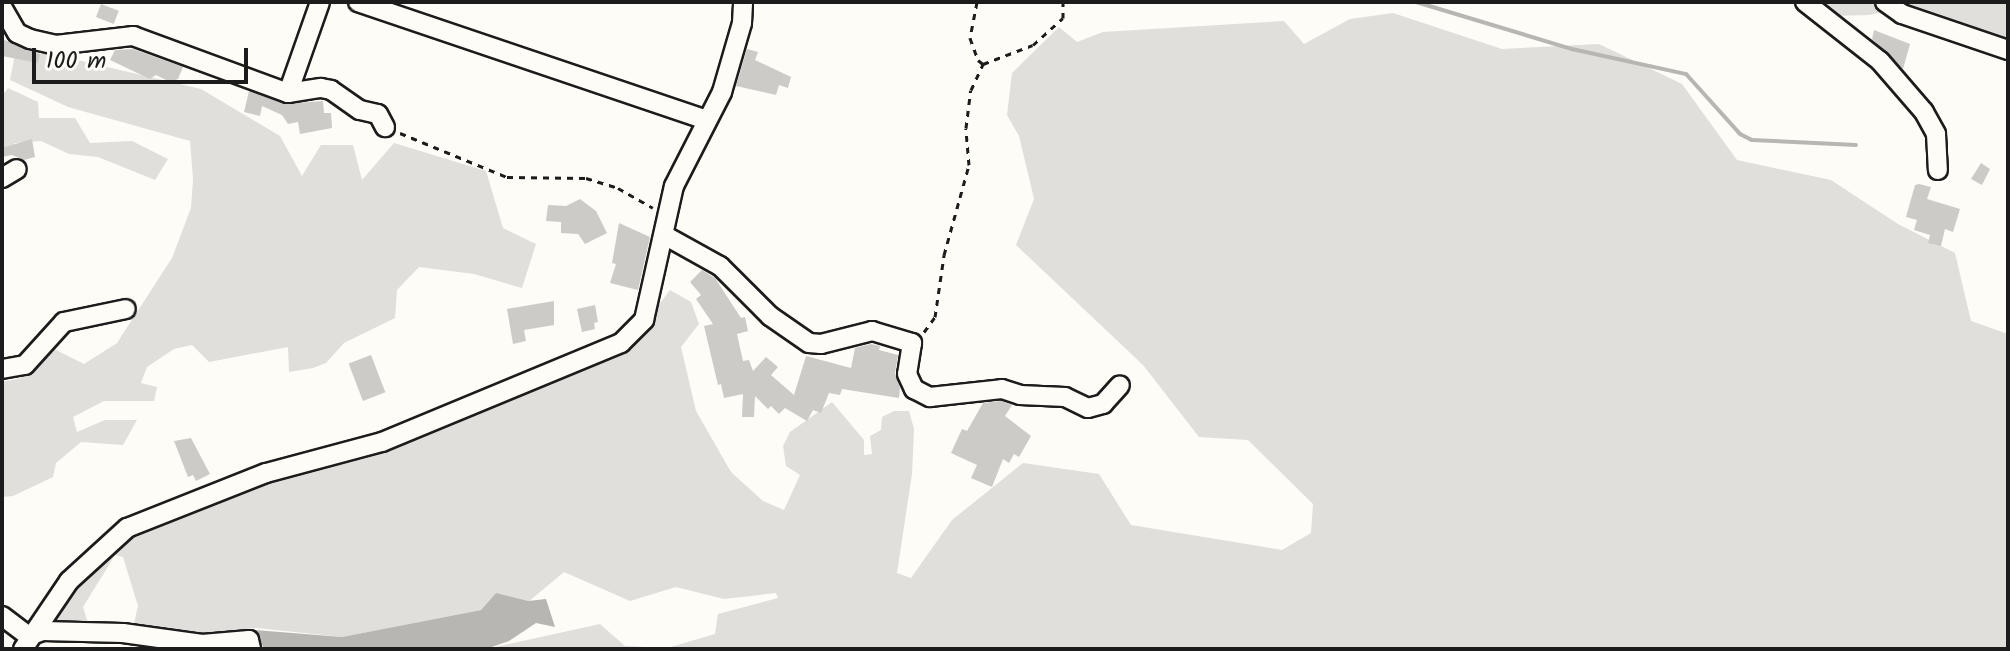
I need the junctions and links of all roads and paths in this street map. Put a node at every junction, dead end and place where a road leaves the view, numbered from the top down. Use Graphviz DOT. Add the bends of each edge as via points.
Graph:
graph roads {
  1 [pos="320,2"];
  2 [pos="358,2"];
  3 [pos="743,2"];
  4 [pos="855,2"];
  5 [pos="936,2"];
  6 [pos="959,2"];
  7 [pos="966,2"];
  8 [pos="977,2"];
  9 [pos="1063,2"];
  10 [pos="1805,2"];
  11 [pos="1885,2"];
  12 [pos="2,7"];
  13 [pos="2008,50"];
  14 [pos="983,64"];
  15 [pos="288,93"];
  16 [pos="707,120"];
  17 [pos="385,127"];
  18 [pos="1938,170"];
  19 [pos="666,226"];
  20 [pos="126,309"];
  21 [pos="912,343"];
  22 [pos="2,369"];
  23 [pos="1120,385"];
  24 [pos="2,616"];
  25 [pos="26,642"];
  26 [pos="251,649"];
  1 -- 15 [label="street"];
  2 -- 16 [label="street"];
  3 -- 16 [label="street" via="722,92"];
  4 -- 5 [label="path"];
  6 -- 7 [label="path"];
  8 -- 14 [label="path" via="970,38"];
  9 -- 14 [label="path" via="1063,18 1033,45"];
  10 -- 18 [label="street" via="1880,61 1924,112 1936,134"];
  11 -- 13 [label="street" via="1902,14"];
  12 -- 15 [label="street" via="17,33 30,39 56,45 133,36"];
  14 -- 21 [label="path" via="971,90 969,165 944,255 935,317"];
  15 -- 17 [label="street" via="331,90 360,110 378,114"];
  16 -- 19 [label="street" via="674,186"];
  17 -- 19 [label="path" via="507,177 586,178 618,188"];
  19 -- 21 [label="street" via="809,343 872,331"];
  19 -- 25 [label="street" via="644,320 621,343 382,442 266,473 127,528 69,581"];
  20 -- 22 [label="street" via="64,322 25,365"];
  21 -- 23 [label="street" via="907,374 914,389 930,397 1002,389 1065,397 1088,408 1103,404"];
  24 -- 25 [label="street"];
  25 -- 26 [label="street" via="43,631 123,633 202,644 249,640"];
}
